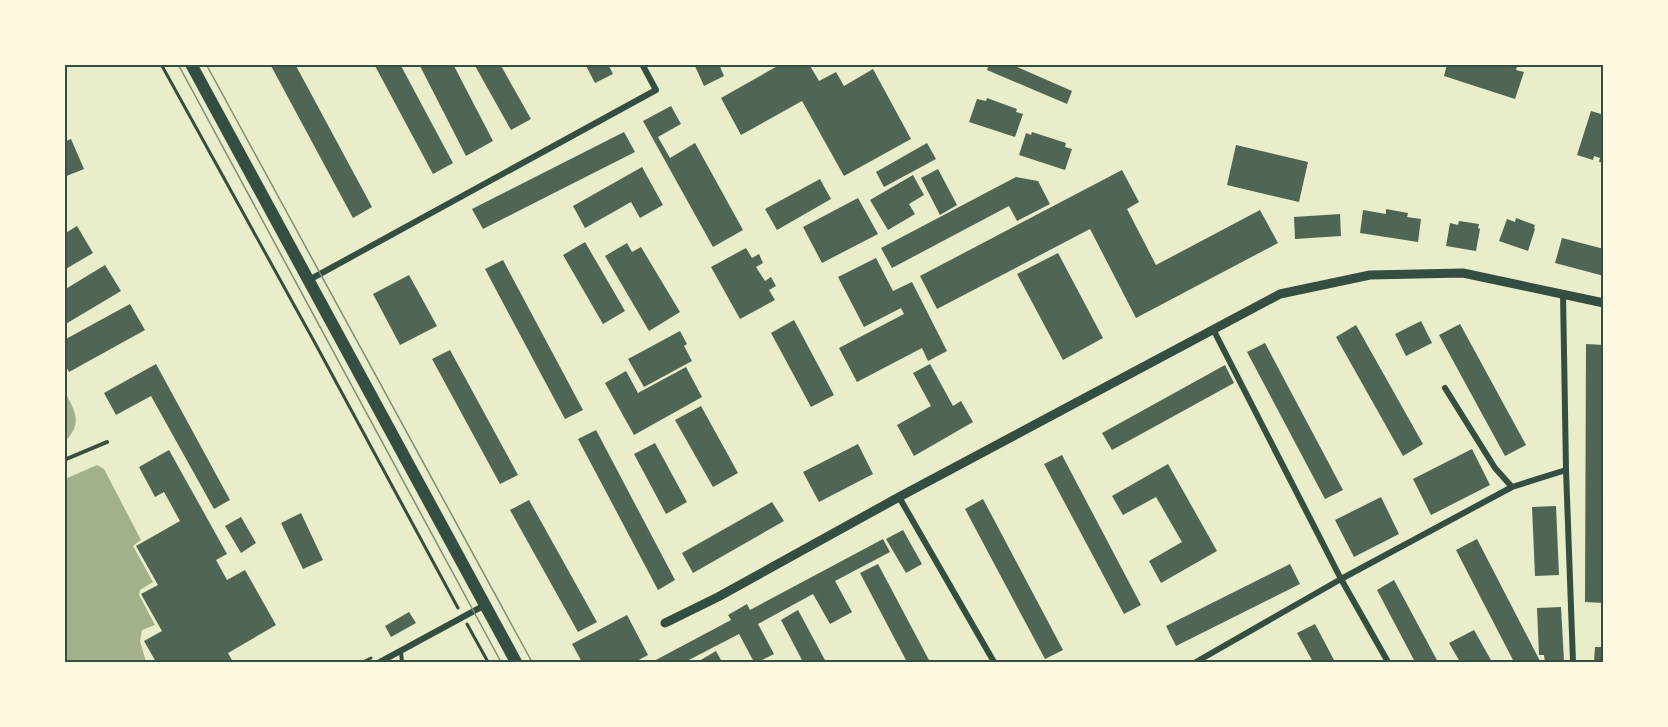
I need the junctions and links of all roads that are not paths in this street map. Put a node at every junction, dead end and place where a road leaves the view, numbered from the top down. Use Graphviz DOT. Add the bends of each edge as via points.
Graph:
graph roads {
  1 [pos="191,64"];
  2 [pos="642,64"];
  3 [pos="309,280"];
  4 [pos="1563,293"];
  5 [pos="1604,303"];
  6 [pos="1213,329"];
  7 [pos="1445,388"];
  8 [pos="107,442"];
  9 [pos="64,460"];
  10 [pos="1566,470"];
  11 [pos="1512,487"];
  12 [pos="899,497"];
  13 [pos="1341,579"];
  14 [pos="484,605"];
  15 [pos="665,623"];
  16 [pos="401,651"];
  17 [pos="380,663"];
  18 [pos="402,663"];
  19 [pos="516,663"];
  20 [pos="994,663"];
  21 [pos="1196,663"];
  22 [pos="1388,663"];
  23 [pos="1573,663"];
  1 -- 3 [label="main road"];
  2 -- 3 [label="street" via="656,90"];
  3 -- 14 [label="main road"];
  4 -- 5 [label="street"];
  4 -- 6 [label="street" via="1463,273 1370,275 1280,294"];
  4 -- 10 [label="street"];
  6 -- 12 [label="street"];
  6 -- 13 [label="street"];
  7 -- 11 [label="street" via="1495,468"];
  8 -- 9 [label="lane"];
  10 -- 11 [label="street"];
  10 -- 23 [label="street"];
  11 -- 13 [label="street"];
  12 -- 15 [label="street"];
  12 -- 20 [label="street"];
  13 -- 21 [label="street"];
  13 -- 22 [label="street"];
  14 -- 16 [label="street"];
  14 -- 19 [label="main road"];
  16 -- 17 [label="street"];
  16 -- 18 [label="lane"];
}
